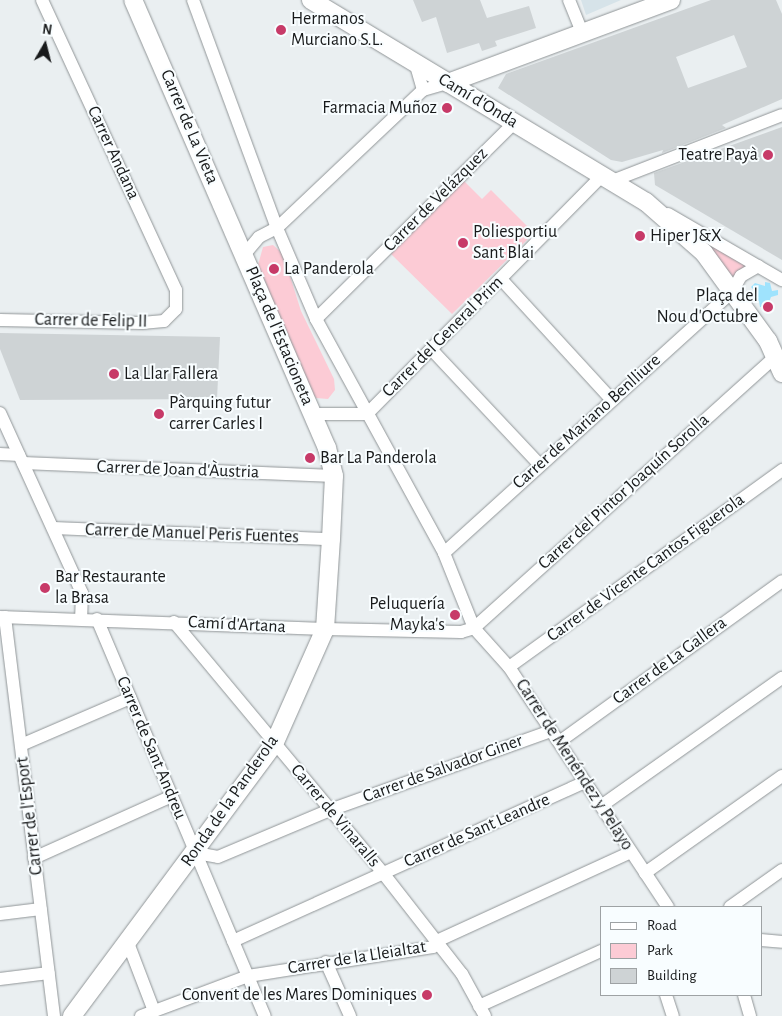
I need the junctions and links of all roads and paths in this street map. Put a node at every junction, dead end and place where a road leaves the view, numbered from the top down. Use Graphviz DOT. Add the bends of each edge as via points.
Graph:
graph roads {
  1 [pos="42,0"];
  2 [pos="133,0"];
  3 [pos="193,0"];
  4 [pos="311,0"];
  5 [pos="569,0"];
  6 [pos="671,0"];
  7 [pos="582,33"];
  8 [pos="415,62"];
  9 [pos="448,83"];
  10 [pos="423,90"];
  11 [pos="782,115"];
  12 [pos="514,123"];
  13 [pos="607,178"];
  14 [pos="646,202"];
  15 [pos="277,228"];
  16 [pos="244,254"];
  17 [pos="758,266"];
  18 [pos="500,279"];
  19 [pos="782,280"];
  20 [pos="732,292"];
  21 [pos="176,309"];
  22 [pos="316,319"];
  23 [pos="0,320"];
  24 [pos="431,350"];
  25 [pos="775,357"];
  26 [pos="782,373"];
  27 [pos="611,399"];
  28 [pos="0,413"];
  29 [pos="313,414"];
  30 [pos="367,414"];
  31 [pos="0,454"];
  32 [pos="21,459"];
  33 [pos="540,465"];
  34 [pos="782,470"];
  35 [pos="334,476"];
  36 [pos="53,528"];
  37 [pos="331,540"];
  38 [pos="444,553"];
  39 [pos="782,581"];
  40 [pos="3,617"];
  41 [pos="81,618"];
  42 [pos="97,619"];
  43 [pos="174,622"];
  44 [pos="474,628"];
  45 [pos="324,629"];
  46 [pos="509,667"];
  47 [pos="782,678"];
  48 [pos="130,698"];
  49 [pos="551,730"];
  50 [pos="558,742"];
  51 [pos="274,744"];
  52 [pos="21,745"];
  53 [pos="782,776"];
  54 [pos="585,782"];
  55 [pos="172,796"];
  56 [pos="601,806"];
  57 [pos="330,810"];
  58 [pos="631,852"];
  59 [pos="196,853"];
  60 [pos="34,858"];
  61 [pos="782,870"];
  62 [pos="383,873"];
  63 [pos="645,873"];
  64 [pos="667,906"];
  65 [pos="731,906"];
  66 [pos="41,909"];
  67 [pos="0,914"];
  68 [pos="233,940"];
  69 [pos="762,940"];
  70 [pos="782,942"];
  71 [pos="128,943"];
  72 [pos="436,944"];
  73 [pos="600,952"];
  74 [pos="326,962"];
  75 [pos="48,973"];
  76 [pos="248,976"];
  77 [pos="0,979"];
  78 [pos="666,996"];
  79 [pos="744,996"];
  80 [pos="154,1011"];
  81 [pos="482,1011"];
  82 [pos="54,1016"];
  83 [pos="72,1016"];
  84 [pos="141,1016"];
  85 [pos="265,1016"];
  86 [pos="350,1016"];
  87 [pos="673,1016"];
  88 [pos="750,1016"];
  1 -- 21 [label="street, Carrer Andana" via="176,290"];
  2 -- 16 [label="street, Carrer de La Vieta"];
  3 -- 15 [label="street"];
  4 -- 8 [label="street, Camí d'Onda"];
  5 -- 7 [label="street"];
  6 -- 7 [label="street"];
  7 -- 9 [label="street"];
  8 -- 9 [label="street, Camí d'Onda"];
  8 -- 10 [label="street"];
  9 -- 10 [label="street"];
  9 -- 12 [label="street, Camí d'Onda"];
  10 -- 15 [label="street, Plaça de l'Estacioneta"];
  11 -- 13 [label="street"];
  12 -- 13 [label="street, Camí d'Onda"];
  12 -- 22 [label="street, Carrer de Velázquez"];
  13 -- 14 [label="street, Camí d'Onda"];
  13 -- 18 [label="street, Carrer del General Prim"];
  14 -- 17 [label="street, Camí d'Onda"];
  14 -- 20 [label="street, Camí d'Onda" via="704,253"];
  15 -- 16 [label="street, Plaça de l'Estacioneta" via="259,237"];
  15 -- 22 [label="street"];
  16 -- 29 [label="street, Plaça de l'Estacioneta"];
  17 -- 19 [label="street, Camí d'Onda"];
  17 -- 20 [label="street" via="741,276"];
  18 -- 24 [label="street, Carrer del General Prim"];
  18 -- 27 [label="street"];
  20 -- 25 [label="street" via="759,327"];
  20 -- 27 [label="street, Carrer de Mariano Benlliure"];
  21 -- 23 [label="street, Carrer de Felip II" via="164,321 142,323"];
  22 -- 30 [label="street"];
  24 -- 30 [label="street, Carrer del General Prim"];
  24 -- 33 [label="street"];
  25 -- 26 [label="street"];
  25 -- 44 [label="street, Carrer del Pintor Joaquín Sorolla"];
  27 -- 33 [label="street, Carrer de Mariano Benlliure"];
  28 -- 32 [label="street"];
  29 -- 30 [label="street, Plaça de l'Estacioneta"];
  29 -- 35 [label="street, Ronda de la Panderola"];
  30 -- 38 [label="street"];
  31 -- 32 [label="street, Carrer de Joan d'Àustria"];
  32 -- 35 [label="street, Carrer de Joan d'Àustria"];
  32 -- 36 [label="street"];
  33 -- 38 [label="street, Carrer de Mariano Benlliure"];
  34 -- 46 [label="street, Carrer de Vicente Cantos Figuerola"];
  35 -- 37 [label="street, Ronda de la Panderola"];
  36 -- 37 [label="street, Carrer de Manuel Peris Fuentes"];
  36 -- 41 [label="street" via="82,593"];
  37 -- 45 [label="street, Ronda de la Panderola"];
  38 -- 44 [label="street"];
  39 -- 50 [label="street, Carrer de La Gallera"];
  40 -- 41 [label="street, Camí d'Artana"];
  40 -- 52 [label="street, Carrer de l'Esport"];
  41 -- 42 [label="street, Camí d'Artana"];
  42 -- 43 [label="street, Camí d'Artana"];
  42 -- 48 [label="street, Carrer de Sant Andreu"];
  43 -- 45 [label="street, Camí d'Artana"];
  43 -- 51 [label="street, Carrer de Vinaralls"];
  44 -- 45 [label="street, Camí d'Artana" via="461,632"];
  44 -- 46 [label="street, Carrer de Menéndez y Pelayo"];
  45 -- 51 [label="street, Ronda de la Panderola"];
  46 -- 49 [label="street, Carrer de Menéndez y Pelayo"];
  47 -- 56 [label="street"];
  48 -- 52 [label="street"];
  48 -- 55 [label="street, Carrer de Sant Andreu"];
  49 -- 50 [label="street, Carrer de Menéndez y Pelayo"];
  49 -- 57 [label="street, Carrer de Salvador Giner"];
  50 -- 54 [label="street, Carrer de Menéndez y Pelayo"];
  51 -- 57 [label="street, Carrer de Vinaralls"];
  51 -- 59 [label="street, Ronda de la Panderola"];
  52 -- 60 [label="street, Carrer de l'Esport"];
  53 -- 63 [label="street"];
  54 -- 56 [label="street, Carrer de Menéndez y Pelayo"];
  54 -- 62 [label="street, Carrer de Sant Leandre"];
  55 -- 59 [label="street, Carrer de Sant Andreu"];
  55 -- 60 [label="street"];
  56 -- 58 [label="street, Carrer de Menéndez y Pelayo"];
  57 -- 59 [label="street, Carrer de Salvador Giner" via="218,858"];
  57 -- 62 [label="street, Carrer de Vinaralls"];
  58 -- 63 [label="street, Carrer de Menéndez y Pelayo"];
  58 -- 72 [label="street, Carrer de la Lleialtat"];
  59 -- 68 [label="street, Carrer de Sant Andreu"];
  59 -- 71 [label="street, Ronda de la Panderola"];
  60 -- 66 [label="street, Carrer de l'Esport"];
  61 -- 65 [label="street"];
  62 -- 68 [label="street, Carrer de Sant Leandre"];
  62 -- 72 [label="street, Carrer de Vinaralls"];
  63 -- 64 [label="street, Carrer de Menéndez y Pelayo"];
  66 -- 67 [label="street"];
  66 -- 75 [label="street, Carrer de l'Esport"];
  68 -- 76 [label="street, Carrer de Sant Andreu"];
  69 -- 70 [label="street"];
  71 -- 80 [label="street"];
  71 -- 83 [label="street, Ronda de la Panderola"];
  72 -- 74 [label="street, Carrer de la Lleialtat"];
  72 -- 81 [label="street, Carrer de Vinaralls" via="462,974"];
  73 -- 81 [label="street"];
  74 -- 76 [label="street, Carrer de la Lleialtat"];
  74 -- 86 [label="street"];
  75 -- 77 [label="street"];
  75 -- 82 [label="street, Carrer de l'Esport"];
  76 -- 80 [label="street, Carrer de la Lleialtat"];
  76 -- 85 [label="street, Carrer de Sant Andreu"];
  78 -- 87 [label="street"];
  79 -- 88 [label="street"];
  80 -- 84 [label="street, Carrer de la Lleialtat"];
}
